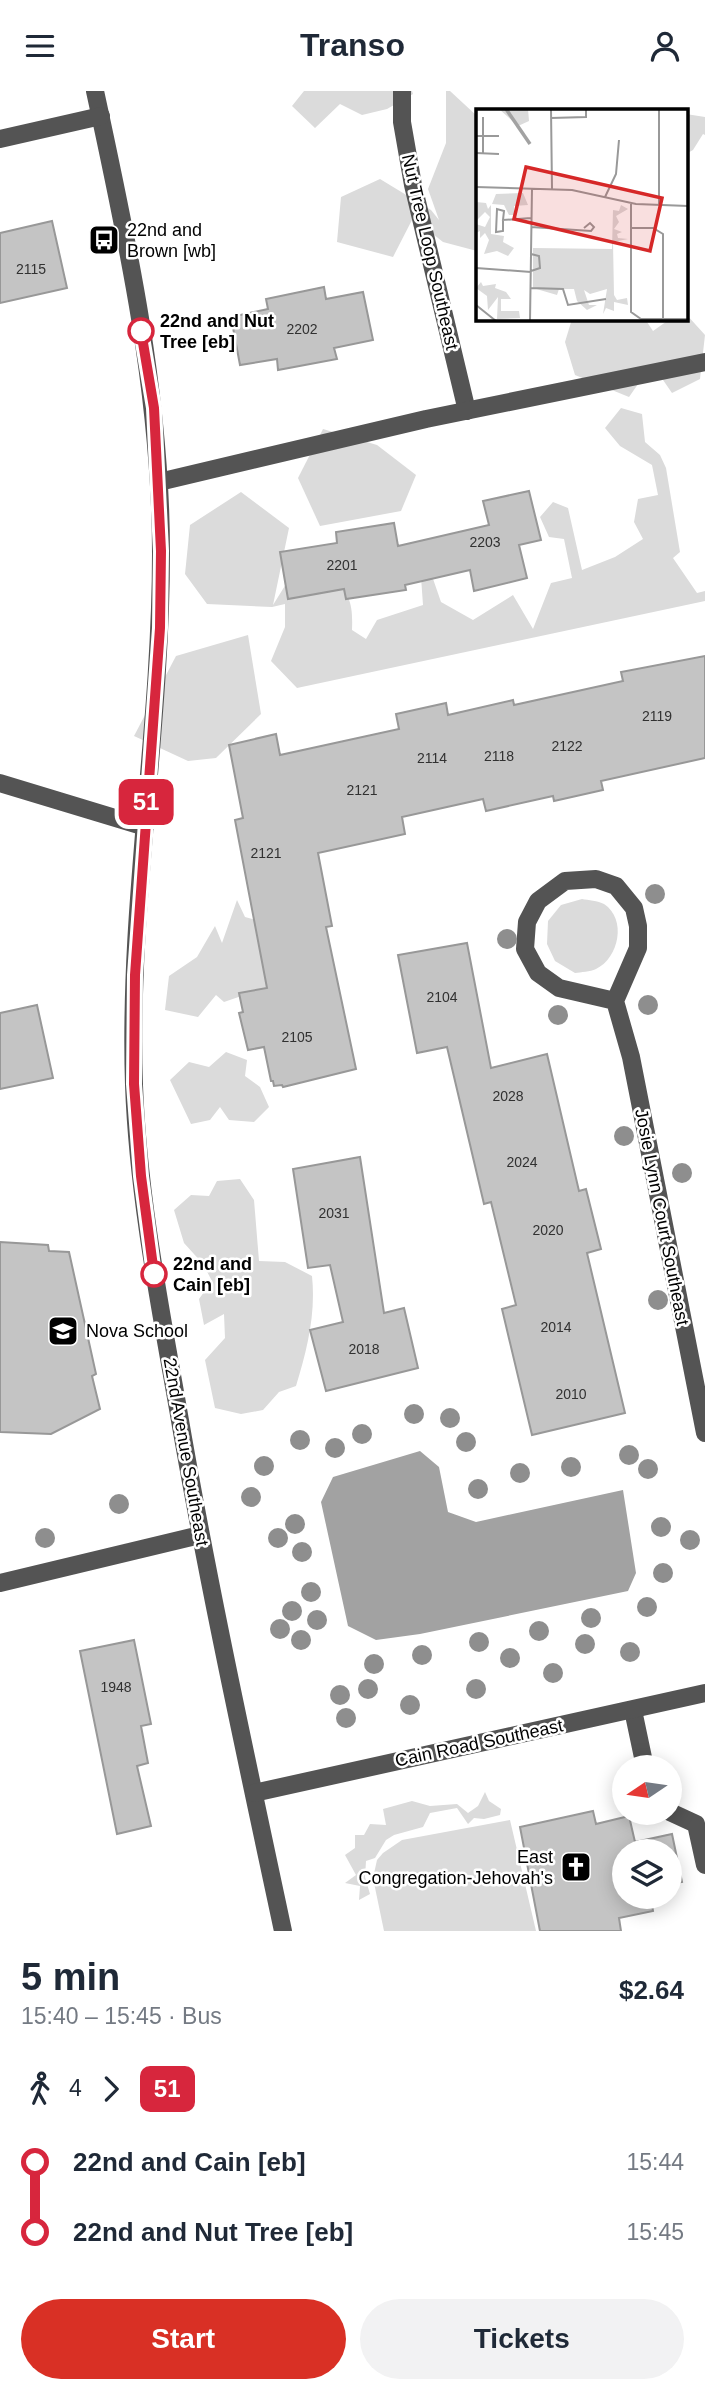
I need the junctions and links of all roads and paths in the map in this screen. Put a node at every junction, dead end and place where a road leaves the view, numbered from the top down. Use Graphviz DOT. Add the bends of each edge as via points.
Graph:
graph roads {
  1 [pos="95,91"];
  2 [pos="402,91"];
  3 [pos="101,116"];
  4 [pos="0,139"];
  5 [pos="705,362"];
  6 [pos="467,411"];
  7 [pos="159,482"];
  8 [pos="0,783"];
  9 [pos="145,827"];
  10 [pos="615,1001"];
  11 [pos="705,1433"];
  12 [pos="200,1535"];
  13 [pos="0,1583"];
  14 [pos="705,1693"];
  15 [pos="633,1710"];
  16 [pos="642,1755"];
  17 [pos="254,1793"];
  18 [pos="682,1818"];
  19 [pos="705,1864"];
  20 [pos="283,1931"];
  1 -- 3 [label="street, 22nd Avenue Southeast"];
  2 -- 6 [label="street, Nut Tree Loop Southeast" via="402,122 413,185"];
  3 -- 4 [label="street"];
  3 -- 7 [label="street, 22nd Avenue Southeast" via="152,395"];
  5 -- 6 [label="street"];
  6 -- 7 [label="street"];
  7 -- 9 [label="street, 22nd Avenue Southeast" via="160,628"];
  8 -- 9 [label="street"];
  9 -- 12 [label="street, 22nd Avenue Southeast" via="134,1084 141,1176"];
  10 -- 10 [label="street" via="559,988 538,973 525,949 527,922 538,901 565,881 596,879 616,886 634,908 638,948"];
  10 -- 11 [label="street, Josie Lynn Court Southeast" via="631,1057"];
  12 -- 13 [label="street"];
  12 -- 17 [label="street, 22nd Avenue Southeast"];
  14 -- 15 [label="street, Cain Road Southeast"];
  15 -- 16 [label="street"];
  15 -- 17 [label="street, Cain Road Southeast"];
  17 -- 20 [label="street, 22nd Avenue Southeast"];
  18 -- 19 [label="street" via="696,1824"];
}
